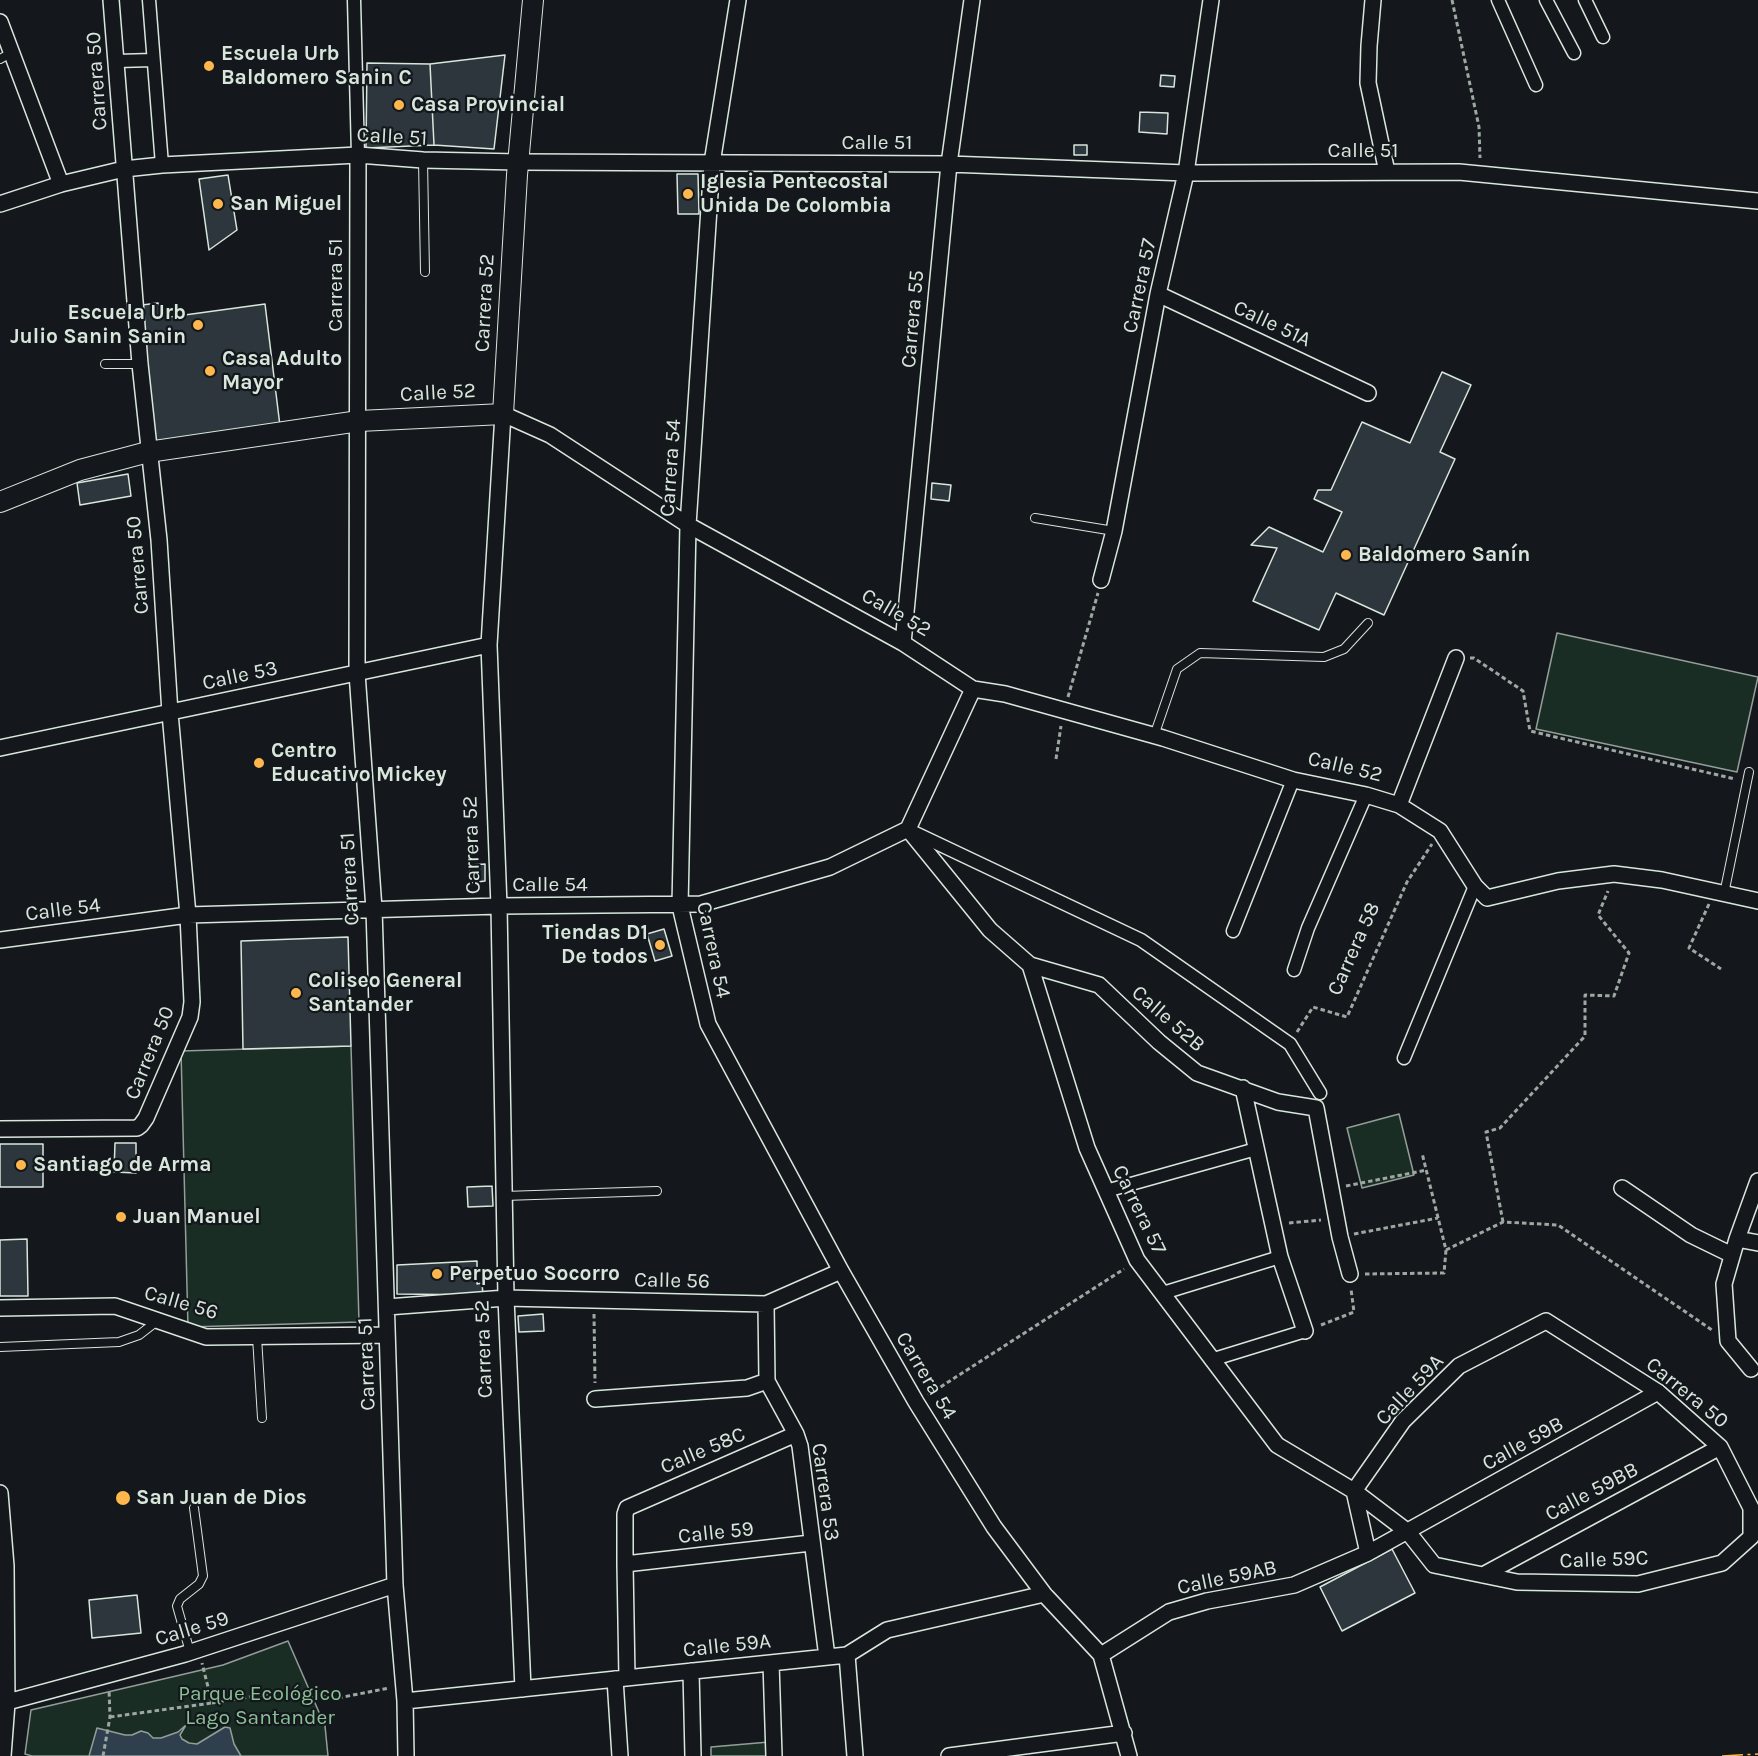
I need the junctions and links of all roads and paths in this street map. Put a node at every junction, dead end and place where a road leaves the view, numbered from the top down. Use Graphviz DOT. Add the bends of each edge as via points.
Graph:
graph roads {
  1 [pos="111,0"];
  2 [pos="149,0"];
  3 [pos="354,0"];
  4 [pos="533,0"];
  5 [pos="738,0"];
  6 [pos="972,0"];
  7 [pos="1211,0"];
  8 [pos="1373,0"];
  9 [pos="1452,0"];
  10 [pos="1498,0"];
  11 [pos="1546,0"];
  12 [pos="1585,0"];
  13 [pos="0,22"];
  14 [pos="1603,37"];
  15 [pos="1574,53"];
  16 [pos="6,56"];
  17 [pos="153,60"];
  18 [pos="117,61"];
  19 [pos="1536,85"];
  20 [pos="358,154"];
  21 [pos="423,160"];
  22 [pos="519,162"];
  23 [pos="712,163"];
  24 [pos="949,164"];
  25 [pos="162,165"];
  26 [pos="124,169"];
  27 [pos="1387,172"];
  28 [pos="1186,173"];
  29 [pos="1480,174"];
  30 [pos="61,184"];
  31 [pos="1758,201"];
  32 [pos="0,204"];
  33 [pos="424,272"];
  34 [pos="1158,294"];
  35 [pos="105,364"];
  36 [pos="140,364"];
  37 [pos="1368,393"];
  38 [pos="503,414"];
  39 [pos="359,421"];
  40 [pos="148,452"];
  41 [pos="0,502"];
  42 [pos="1035,518"];
  43 [pos="688,525"];
  44 [pos="1114,531"];
  45 [pos="1101,580"];
  46 [pos="1368,623"];
  47 [pos="903,643"];
  48 [pos="489,645"];
  49 [pos="1456,658"];
  50 [pos="357,673"];
  51 [pos="974,689"];
  52 [pos="1064,711"];
  53 [pos="170,713"];
  54 [pos="1154,736"];
  55 [pos="0,748"];
  56 [pos="1056,759"];
  57 [pos="1749,772"];
  58 [pos="1293,780"];
  59 [pos="1747,782"];
  60 [pos="1366,795"];
  61 [pos="1400,805"];
  62 [pos="908,829"];
  63 [pos="1440,831"];
  64 [pos="1614,874"];
  65 [pos="1474,886"];
  66 [pos="1719,893"];
  67 [pos="1758,901"];
  68 [pos="499,906"];
  69 [pos="680,906"];
  70 [pos="374,909"];
  71 [pos="188,915"];
  72 [pos="1233,931"];
  73 [pos="0,940"];
  74 [pos="1030,965"];
  75 [pos="1721,969"];
  76 [pos="1294,970"];
  77 [pos="1290,1044"];
  78 [pos="1404,1058"];
  79 [pos="1242,1088"];
  80 [pos="1318,1101"];
  81 [pos="0,1129"];
  82 [pos="1256,1149"];
  83 [pos="1422,1153"];
  84 [pos="1426,1170"];
  85 [pos="1758,1181"];
  86 [pos="1622,1188"];
  87 [pos="1332,1189"];
  88 [pos="657,1191"];
  89 [pos="1106,1191"];
  90 [pos="504,1196"];
  91 [pos="1337,1218"];
  92 [pos="1438,1218"];
  93 [pos="1503,1222"];
  94 [pos="1272,1225"];
  95 [pos="1340,1237"];
  96 [pos="1737,1239"];
  97 [pos="1758,1243"];
  98 [pos="1446,1250"];
  99 [pos="1732,1255"];
  100 [pos="1280,1257"];
  101 [pos="1137,1260"];
  102 [pos="841,1271"];
  103 [pos="1350,1274"];
  104 [pos="1163,1293"];
  105 [pos="506,1298"];
  106 [pos="594,1300"];
  107 [pos="766,1304"];
  108 [pos="387,1307"];
  109 [pos="0,1308"];
  110 [pos="158,1320"];
  111 [pos="1546,1321"];
  112 [pos="1305,1331"];
  113 [pos="387,1335"];
  114 [pos="257,1337"];
  115 [pos="1728,1341"];
  116 [pos="0,1347"];
  117 [pos="1211,1360"];
  118 [pos="1751,1369"];
  119 [pos="767,1382"];
  120 [pos="1659,1392"];
  121 [pos="595,1399"];
  122 [pos="916,1402"];
  123 [pos="262,1418"];
  124 [pos="796,1434"];
  125 [pos="1720,1447"];
  126 [pos="1354,1491"];
  127 [pos="0,1493"];
  128 [pos="194,1508"];
  129 [pos="1408,1532"];
  130 [pos="1751,1537"];
  131 [pos="811,1543"];
  132 [pos="1368,1553"];
  133 [pos="625,1564"];
  134 [pos="1483,1575"];
  135 [pos="395,1585"];
  136 [pos="2,1586"];
  137 [pos="1044,1594"];
  138 [pos="195,1651"];
  139 [pos="846,1655"];
  140 [pos="1101,1655"];
  141 [pos="827,1657"];
  142 [pos="771,1663"];
  143 [pos="691,1671"];
  144 [pos="108,1675"];
  145 [pos="621,1678"];
  146 [pos="402,1685"];
  147 [pos="523,1689"];
  148 [pos="405,1701"];
  149 [pos="4,1703"];
  150 [pos="212,1703"];
  151 [pos="110,1717"];
  152 [pos="1124,1733"];
  153 [pos="3,1756"];
  154 [pos="103,1756"];
  155 [pos="406,1756"];
  156 [pos="620,1756"];
  157 [pos="693,1756"];
  158 [pos="774,1756"];
  159 [pos="855,1756"];
  160 [pos="949,1756"];
  161 [pos="1129,1756"];
  1 -- 18 [label="street, Carrera 50"];
  2 -- 17 [label="street"];
  3 -- 20 [label="street, Carrera 51"];
  4 -- 22 [label="street, Carrera 52"];
  5 -- 23 [label="street, Carrera 54"];
  6 -- 24 [label="street, Carrera 55"];
  7 -- 28 [label="street, Carrera 57"];
  8 -- 27 [label="street" via="1368,83"];
  9 -- 29 [label="path" via="1479,127"];
  10 -- 19 [label="street"];
  11 -- 15 [label="street"];
  12 -- 14 [label="street"];
  13 -- 16 [label="street"];
  16 -- 30 [label="street"];
  17 -- 18 [label="street"];
  17 -- 25 [label="street"];
  18 -- 26 [label="street, Carrera 50"];
  20 -- 21 [label="street, Calle 51"];
  20 -- 25 [label="street, Calle 51"];
  20 -- 39 [label="street, Carrera 51"];
  21 -- 22 [label="street, Calle 51"];
  21 -- 33 [label="lane"];
  22 -- 23 [label="street, Calle 51"];
  22 -- 38 [label="street, Carrera 52"];
  23 -- 24 [label="street, Calle 51"];
  23 -- 43 [label="street, Carrera 54"];
  24 -- 28 [label="street, Calle 51"];
  24 -- 47 [label="street, Carrera 55"];
  25 -- 26 [label="street, Calle 51"];
  26 -- 30 [label="street, Calle 51"];
  26 -- 36 [label="street, Carrera 50"];
  27 -- 28 [label="street, Calle 51"];
  27 -- 29 [label="street, Calle 51"];
  28 -- 34 [label="street, Carrera 57"];
  29 -- 31 [label="street, Calle 51"];
  30 -- 32 [label="street, Calle 51"];
  34 -- 37 [label="street, Calle 51A"];
  34 -- 44 [label="street, Carrera 57"];
  35 -- 36 [label="lane"];
  36 -- 40 [label="street, Carrera 50"];
  38 -- 39 [label="street, Calle 52"];
  38 -- 43 [label="street, Calle 52" via="550,435"];
  38 -- 48 [label="street, Carrera 52"];
  39 -- 40 [label="street, Calle 52"];
  39 -- 50 [label="street, Carrera 51"];
  40 -- 41 [label="street, Calle 52" via="80,470"];
  40 -- 53 [label="street, Carrera 50" via="159,540"];
  42 -- 44 [label="lane"];
  43 -- 47 [label="street, Calle 52"];
  43 -- 69 [label="street, Carrera 54"];
  44 -- 45 [label="street, Carrera 57"];
  45 -- 52 [label="path"];
  46 -- 54 [label="lane" via="1344,649 1324,657 1200,653 1177,669"];
  47 -- 51 [label="street, Calle 52"];
  48 -- 50 [label="street, Calle 53"];
  48 -- 68 [label="street, Carrera 52"];
  49 -- 59 [label="path" via="1474,658 1523,691 1530,731"];
  49 -- 61 [label="street"];
  50 -- 53 [label="street, Calle 53"];
  50 -- 70 [label="street, Carrera 51"];
  51 -- 52 [label="street, Calle 52"];
  51 -- 62 [label="street"];
  52 -- 54 [label="street, Calle 52"];
  52 -- 56 [label="path"];
  53 -- 55 [label="street, Calle 53"];
  53 -- 71 [label="street, Carrera 50"];
  54 -- 58 [label="street, Calle 52"];
  57 -- 59 [label="lane"];
  58 -- 60 [label="street, Calle 52"];
  58 -- 72 [label="street"];
  59 -- 66 [label="lane"];
  60 -- 61 [label="street, Calle 52"];
  60 -- 76 [label="street" via="1308,928"];
  61 -- 63 [label="street, Calle 52"];
  62 -- 69 [label="street, Calle 54" via="830,867 701,904"];
  62 -- 74 [label="street" via="990,930"];
  62 -- 77 [label="street" via="1141,940"];
  63 -- 65 [label="street, Calle 52"];
  63 -- 77 [label="path, Carrera 58" via="1407,882 1347,1017 1313,1007"];
  64 -- 65 [label="street" via="1558,881 1487,898"];
  64 -- 66 [label="street"];
  64 -- 93 [label="path" via="1598,915 1629,953 1614,996 1585,995 1585,1036 1500,1128 1486,1132"];
  65 -- 78 [label="street"];
  66 -- 67 [label="street"];
  66 -- 75 [label="path" via="1689,948"];
  68 -- 69 [label="street, Calle 54"];
  68 -- 70 [label="street, Calle 54"];
  68 -- 90 [label="street, Carrera 52"];
  69 -- 102 [label="street, Carrera 54" via="708,1024"];
  70 -- 71 [label="street, Calle 54"];
  70 -- 108 [label="street, Carrera 51"];
  71 -- 73 [label="street, Calle 54"];
  71 -- 81 [label="street, Carrera 50" via="190,1017 146,1118 137,1128"];
  74 -- 79 [label="street, Calle 52B" via="1099,986 1197,1073"];
  74 -- 89 [label="street, Carrera 57" via="1087,1148"];
  77 -- 80 [label="street"];
  79 -- 80 [label="street, Calle 52B" via="1278,1102"];
  79 -- 82 [label="street"];
  80 -- 87 [label="street"];
  82 -- 89 [label="street"];
  82 -- 94 [label="street"];
  83 -- 84 [label="path"];
  84 -- 87 [label="path"];
  84 -- 92 [label="path"];
  85 -- 96 [label="street"];
  86 -- 99 [label="street" via="1691,1235"];
  87 -- 91 [label="street"];
  88 -- 90 [label="lane"];
  89 -- 101 [label="street, Carrera 57"];
  90 -- 105 [label="street, Carrera 52"];
  91 -- 94 [label="path"];
  91 -- 95 [label="street"];
  92 -- 95 [label="path"];
  92 -- 98 [label="path"];
  93 -- 98 [label="path"];
  93 -- 115 [label="path" via="1558,1225"];
  94 -- 100 [label="street"];
  95 -- 103 [label="street"];
  96 -- 97 [label="street"];
  96 -- 99 [label="street"];
  98 -- 103 [label="path" via="1443,1273"];
  99 -- 115 [label="street" via="1724,1284"];
  100 -- 104 [label="street"];
  100 -- 112 [label="street"];
  101 -- 104 [label="street, Carrera 57"];
  101 -- 122 [label="path"];
  102 -- 107 [label="street, Calle 56"];
  102 -- 122 [label="street, Carrera 54"];
  103 -- 112 [label="path" via="1354,1312"];
  104 -- 117 [label="street, Carrera 57"];
  105 -- 106 [label="street, Calle 56"];
  105 -- 108 [label="street, Calle 56"];
  105 -- 147 [label="street, Carrera 52"];
  106 -- 107 [label="street, Calle 56"];
  106 -- 121 [label="path"];
  107 -- 119 [label="street, Carrera 53"];
  108 -- 113 [label="street, Carrera 51"];
  109 -- 110 [label="street, Calle 56" via="115,1306"];
  110 -- 114 [label="street, Calle 56" via="206,1337"];
  110 -- 116 [label="lane" via="139,1335 119,1342"];
  111 -- 120 [label="street, Carrera 50"];
  111 -- 126 [label="street, Calle 59A" via="1459,1366 1403,1421"];
  112 -- 117 [label="street"];
  113 -- 114 [label="street, Calle 56"];
  113 -- 135 [label="street, Carrera 51"];
  114 -- 123 [label="lane"];
  115 -- 118 [label="street"];
  117 -- 126 [label="street, Carrera 57" via="1277,1445"];
  119 -- 121 [label="street" via="747,1388"];
  119 -- 124 [label="street, Carrera 53"];
  120 -- 125 [label="street, Carrera 50"];
  120 -- 129 [label="street, Calle 59B"];
  122 -- 137 [label="street, Carrera 54" via="994,1527"];
  124 -- 131 [label="street, Carrera 53"];
  124 -- 133 [label="street, Calle 58C" via="627,1508"];
  125 -- 130 [label="street, Carrera 50" via="1752,1508"];
  125 -- 134 [label="street, Calle 59BB"];
  126 -- 129 [label="street, Carrera 57"];
  126 -- 132 [label="street"];
  127 -- 136 [label="street" via="5,1541"];
  128 -- 138 [label="lane" via="203,1576 177,1606"];
  129 -- 132 [label="street, Calle 59AB"];
  129 -- 134 [label="street, Carrera 57" via="1434,1564"];
  130 -- 134 [label="street, Calle 59C" via="1722,1563 1638,1584 1517,1582"];
  131 -- 133 [label="street, Calle 59"];
  131 -- 141 [label="street, Carrera 53"];
  132 -- 140 [label="street, Calle 59AB" via="1294,1585 1169,1612"];
  133 -- 145 [label="street"];
  135 -- 138 [label="street, Calle 59"];
  135 -- 146 [label="street, Carrera 51"];
  136 -- 149 [label="street"];
  137 -- 139 [label="street, Calle 59A" via="887,1630"];
  137 -- 140 [label="street, Carrera 54"];
  138 -- 144 [label="street, Calle 59"];
  138 -- 150 [label="path"];
  139 -- 141 [label="street, Calle 59A"];
  139 -- 159 [label="street"];
  140 -- 152 [label="street, Carrera 54"];
  141 -- 142 [label="street, Calle 59A"];
  142 -- 143 [label="street, Calle 59A"];
  142 -- 158 [label="street"];
  143 -- 145 [label="street, Calle 59A"];
  143 -- 157 [label="street"];
  144 -- 149 [label="street, Calle 59"];
  144 -- 151 [label="path"];
  145 -- 147 [label="street, Calle 59A"];
  145 -- 156 [label="street"];
  146 -- 148 [label="street, Carrera 51"];
  146 -- 150 [label="path" via="338,1698 281,1692"];
  147 -- 148 [label="street, Calle 59A"];
  148 -- 155 [label="street, Carrera 51"];
  149 -- 153 [label="street"];
  150 -- 151 [label="path"];
  151 -- 154 [label="path"];
  152 -- 160 [label="street"];
  152 -- 161 [label="street, Carrera 54"];
}
